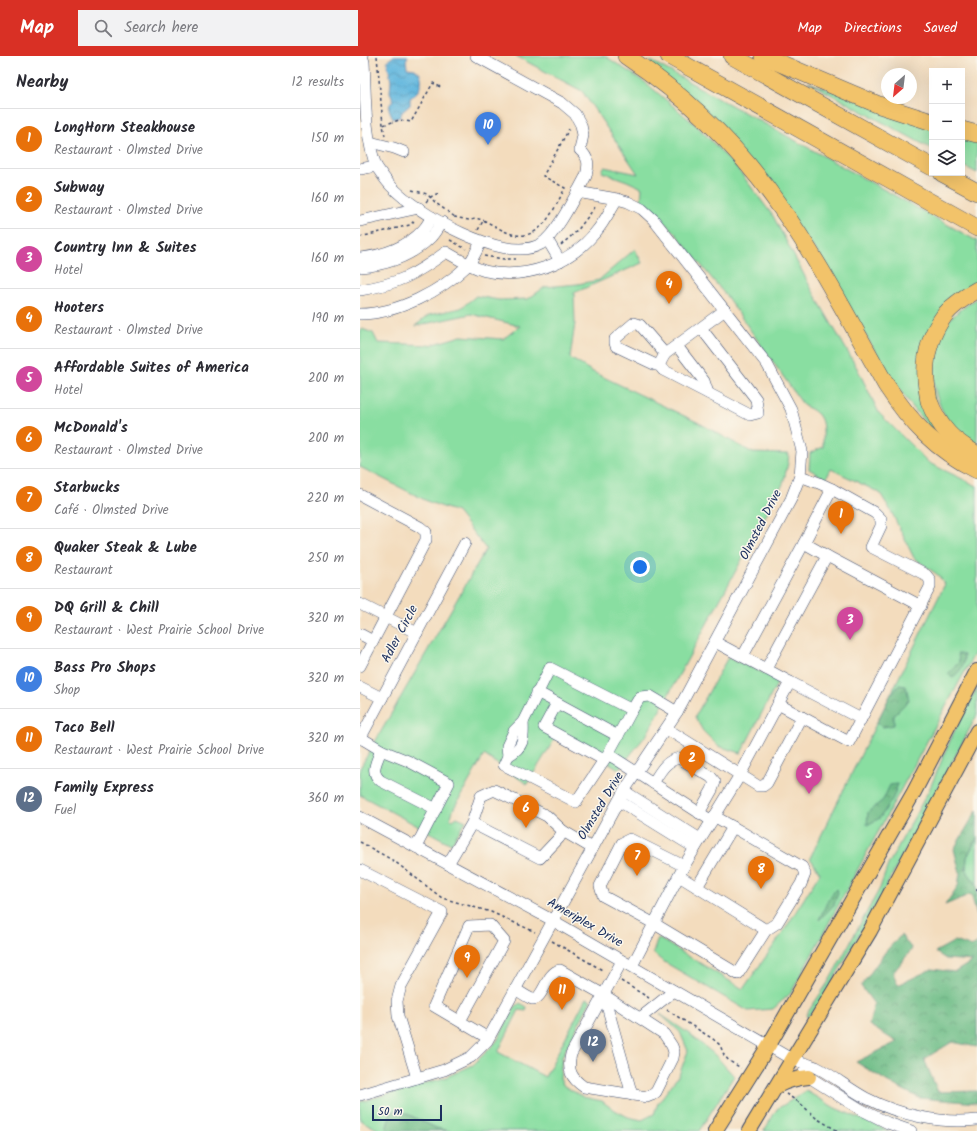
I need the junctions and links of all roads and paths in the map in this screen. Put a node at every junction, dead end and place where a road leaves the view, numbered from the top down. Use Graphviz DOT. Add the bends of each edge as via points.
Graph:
graph roads {
  1 [pos="362,56"];
  2 [pos="377,56"];
  3 [pos="476,56"];
  4 [pos="626,56"];
  5 [pos="669,56"];
  6 [pos="732,56"];
  7 [pos="763,56"];
  8 [pos="929,121"];
  9 [pos="383,125"];
  10 [pos="569,129"];
  11 [pos="965,131"];
  12 [pos="977,134"];
  13 [pos="370,142"];
  14 [pos="404,152"];
  15 [pos="929,165"];
  16 [pos="376,166"];
  17 [pos="360,170"];
  18 [pos="948,176"];
  19 [pos="577,192"];
  20 [pos="977,192"];
  21 [pos="602,196"];
  22 [pos="617,199"];
  23 [pos="419,208"];
  24 [pos="360,221"];
  25 [pos="442,222"];
  26 [pos="977,228"];
  27 [pos="547,239"];
  28 [pos="481,242"];
  29 [pos="553,249"];
  30 [pos="475,252"];
  31 [pos="360,258"];
  32 [pos="518,259"];
  33 [pos="560,261"];
  34 [pos="468,265"];
  35 [pos="360,267"];
  36 [pos="360,290"];
  37 [pos="977,290"];
  38 [pos="725,310"];
  39 [pos="360,314"];
  40 [pos="702,328"];
  41 [pos="677,346"];
  42 [pos="665,354"];
  43 [pos="659,364"];
  44 [pos="708,393"];
  45 [pos="977,455"];
  46 [pos="977,470"];
  47 [pos="800,476"];
  48 [pos="832,489"];
  49 [pos="360,495"];
  50 [pos="465,543"];
  51 [pos="804,543"];
  52 [pos="827,556"];
  53 [pos="360,604"];
  54 [pos="921,606"];
  55 [pos="385,618"];
  56 [pos="417,633"];
  57 [pos="360,634"];
  58 [pos="373,641"];
  59 [pos="715,642"];
  60 [pos="743,656"];
  61 [pos="360,666"];
  62 [pos="766,669"];
  63 [pos="977,671"];
  64 [pos="790,682"];
  65 [pos="360,687"];
  66 [pos="537,692"];
  67 [pos="382,698"];
  68 [pos="557,703"];
  69 [pos="778,704"];
  70 [pos="632,710"];
  71 [pos="677,712"];
  72 [pos="802,717"];
  73 [pos="861,719"];
  74 [pos="667,729"];
  75 [pos="977,731"];
  76 [pos="618,736"];
  77 [pos="360,739"];
  78 [pos="381,750"];
  79 [pos="606,757"];
  80 [pos="637,773"];
  81 [pos="740,775"];
  82 [pos="653,783"];
  83 [pos="624,791"];
  84 [pos="619,801"];
  85 [pos="436,809"];
  86 [pos="699,812"];
  87 [pos="360,817"];
  88 [pos="713,819"];
  89 [pos="472,823"];
  90 [pos="733,827"];
  91 [pos="563,831"];
  92 [pos="360,842"];
  93 [pos="698,844"];
  94 [pos="416,847"];
  95 [pos="592,848"];
  96 [pos="448,864"];
  97 [pos="684,866"];
  98 [pos="360,870"];
  99 [pos="679,876"];
  100 [pos="697,887"];
  101 [pos="552,920"];
  102 [pos="653,923"];
  103 [pos="766,930"];
  104 [pos="544,937"];
  105 [pos="558,945"];
  106 [pos="627,964"];
  107 [pos="515,989"];
  108 [pos="674,991"];
  109 [pos="604,995"];
  110 [pos="640,1018"];
  111 [pos="460,1021"];
  112 [pos="488,1038"];
  113 [pos="769,1045"];
  114 [pos="793,1060"];
  115 [pos="809,1077"];
  116 [pos="417,1078"];
  117 [pos="777,1087"];
  118 [pos="360,1095"];
  119 [pos="632,1095"];
  120 [pos="977,1120"];
  121 [pos="715,1131"];
  122 [pos="749,1131"];
  123 [pos="838,1131"];
  124 [pos="911,1131"];
  1 -- 13 [label="street" via="367,136"];
  2 -- 9 [label="path"];
  3 -- 19 [label="street" via="562,103 575,114 583,134 580,150 588,160 586,176"];
  4 -- 46 [label="highway" via="685,101 744,160 774,197 796,230 886,385 907,414 938,446"];
  5 -- 26 [label="highway"];
  6 -- 15 [label="highway"];
  7 -- 8 [label="highway" via="879,105"];
  10 -- 25 [label="path" via="543,176 565,188 542,226 530,234 514,235 478,219 455,217"];
  11 -- 12 [label="highway"];
  13 -- 14 [label="street"];
  13 -- 16 [label="street" via="370,151"];
  16 -- 17 [label="street"];
  16 -- 23 [label="street" via="391,186"];
  18 -- 20 [label="highway"];
  19 -- 21 [label="street, Olmsted Drive"];
  19 -- 27 [label="street"];
  21 -- 22 [label="street, Olmsted Drive"];
  21 -- 29 [label="path" via="577,231"];
  22 -- 33 [label="street" via="596,232"];
  22 -- 38 [label="street, Olmsted Drive" via="642,209 653,219"];
  23 -- 24 [label="street"];
  23 -- 25 [label="street"];
  25 -- 28 [label="street"];
  25 -- 30 [label="path" via="446,237"];
  25 -- 31 [label="street" via="424,229 403,245 381,254"];
  25 -- 35 [label="street" via="432,236 409,254 391,262"];
  27 -- 28 [label="street" via="535,246 519,250"];
  27 -- 29 [label="street"];
  28 -- 30 [label="street"];
  29 -- 33 [label="street"];
  30 -- 32 [label="path" via="487,257"];
  30 -- 34 [label="street"];
  33 -- 34 [label="street" via="547,268 508,274 484,271"];
  34 -- 36 [label="street" via="446,252 408,277 390,284"];
  34 -- 39 [label="street" via="429,294 389,309"];
  37 -- 45 [label="highway" via="960,300 944,316 933,335 925,375 929,401 937,418 962,446"];
  38 -- 40 [label="street"];
  38 -- 47 [label="street, Olmsted Drive" via="767,364 791,409 802,451"];
  40 -- 41 [label="street"];
  40 -- 44 [label="street" via="756,399 758,413 750,415"];
  41 -- 42 [label="street"];
  41 -- 44 [label="street" via="704,381"];
  42 -- 43 [label="street"];
  42 -- 43 [label="street" via="640,325 634,323 614,339 616,346 656,365"];
  43 -- 44 [label="street" via="663,370"];
  47 -- 48 [label="street"];
  47 -- 59 [label="street, Olmsted Drive" via="791,499"];
  48 -- 51 [label="street"];
  48 -- 54 [label="street" via="876,513 881,519 882,526 871,547 926,575 930,580 930,587"];
  49 -- 55 [label="street" via="426,532 426,540"];
  50 -- 56 [label="street, Adler Circle"];
  51 -- 52 [label="street"];
  51 -- 60 [label="street"];
  52 -- 54 [label="street"];
  52 -- 62 [label="street"];
  53 -- 55 [label="street"];
  54 -- 73 [label="street"];
  55 -- 56 [label="street"];
  55 -- 58 [label="street"];
  56 -- 67 [label="street, Adler Circle"];
  57 -- 58 [label="street"];
  58 -- 61 [label="street"];
  59 -- 60 [label="street"];
  59 -- 71 [label="street, Olmsted Drive"];
  60 -- 62 [label="street"];
  62 -- 64 [label="street"];
  63 -- 113 [label="main road" via="914,792"];
  64 -- 69 [label="street"];
  64 -- 73 [label="street"];
  65 -- 67 [label="street"];
  66 -- 68 [label="street"];
  66 -- 70 [label="street" via="550,668"];
  66 -- 79 [label="street" via="523,722 514,731 507,746 508,756 504,765 576,802"];
  67 -- 77 [label="street, Adler Circle"];
  68 -- 76 [label="street"];
  68 -- 79 [label="street" via="544,727"];
  69 -- 72 [label="street"];
  69 -- 81 [label="street"];
  70 -- 71 [label="street" via="640,697 650,696"];
  70 -- 76 [label="street"];
  71 -- 74 [label="street, Olmsted Drive"];
  72 -- 73 [label="street" via="849,742"];
  72 -- 81 [label="street" via="767,783 758,786"];
  74 -- 80 [label="street, Olmsted Drive"];
  74 -- 81 [label="street"];
  75 -- 114 [label="main road" via="870,931"];
  76 -- 79 [label="street"];
  77 -- 78 [label="street"];
  78 -- 85 [label="street" via="374,771 376,777"];
  78 -- 85 [label="street" via="449,783"];
  79 -- 80 [label="street"];
  80 -- 82 [label="street"];
  80 -- 83 [label="street, Olmsted Drive"];
  81 -- 88 [label="street"];
  82 -- 86 [label="street"];
  82 -- 86 [label="street" via="666,765 679,758 711,776 715,782"];
  83 -- 84 [label="street, Olmsted Drive"];
  83 -- 93 [label="street"];
  84 -- 93 [label="street"];
  84 -- 95 [label="street, Olmsted Drive"];
  85 -- 94 [label="street"];
  86 -- 88 [label="street"];
  87 -- 94 [label="street, Ameriplex Drive"];
  88 -- 90 [label="street"];
  88 -- 93 [label="street"];
  89 -- 91 [label="street" via="540,858"];
  89 -- 91 [label="street" via="481,796 494,790 547,816"];
  89 -- 96 [label="street"];
  90 -- 100 [label="street"];
  90 -- 103 [label="street" via="802,867 804,874 801,884 777,923"];
  91 -- 95 [label="street"];
  92 -- 104 [label="path" via="394,861 442,898 491,912"];
  93 -- 97 [label="street"];
  94 -- 96 [label="street, Ameriplex Drive"];
  95 -- 101 [label="street, Olmsted Drive"];
  96 -- 101 [label="street, Ameriplex Drive"];
  97 -- 99 [label="street"];
  97 -- 102 [label="street" via="630,839 622,843 600,886 603,896"];
  98 -- 116 [label="street" via="442,912 401,986 397,1002 398,1016"];
  99 -- 100 [label="street"];
  99 -- 102 [label="street"];
  100 -- 103 [label="street"];
  101 -- 104 [label="street, Olmsted Drive"];
  101 -- 106 [label="street, Ameriplex Drive"];
  102 -- 103 [label="street" via="738,974"];
  102 -- 106 [label="street"];
  104 -- 105 [label="path"];
  104 -- 107 [label="street, Olmsted Drive"];
  106 -- 108 [label="street, Ameriplex Drive"];
  106 -- 109 [label="street"];
  107 -- 109 [label="street" via="532,999 536,998 552,974 560,970"];
  107 -- 112 [label="street, Olmsted Drive"];
  108 -- 110 [label="street"];
  108 -- 113 [label="street, Ameriplex Drive"];
  109 -- 110 [label="street"];
  109 -- 119 [label="street"];
  109 -- 119 [label="street" via="568,1064 571,1074 584,1087"];
  110 -- 119 [label="street" via="664,1034 674,1052 656,1092 646,1097"];
  111 -- 111 [label="street" via="504,941 490,925 469,926 434,1006"];
  111 -- 112 [label="street"];
  112 -- 116 [label="street, Olmsted Drive" via="471,1057 444,1070"];
  113 -- 114 [label="street, Ameriplex Drive"];
  113 -- 121 [label="main road" via="746,1071"];
  114 -- 115 [label="street, Ameriplex Drive"];
  114 -- 117 [label="main road"];
  114 -- 120 [label="street, Ameriplex Drive" via="816,1067 867,1098 895,1110 935,1119 961,1122"];
  115 -- 117 [label="main road" via="787,1081"];
  115 -- 124 [label="street, Ameriplex Drive" via="860,1109"];
  116 -- 118 [label="street, Olmsted Drive"];
  117 -- 122 [label="main road"];
  117 -- 123 [label="path" via="816,1118"];
}
